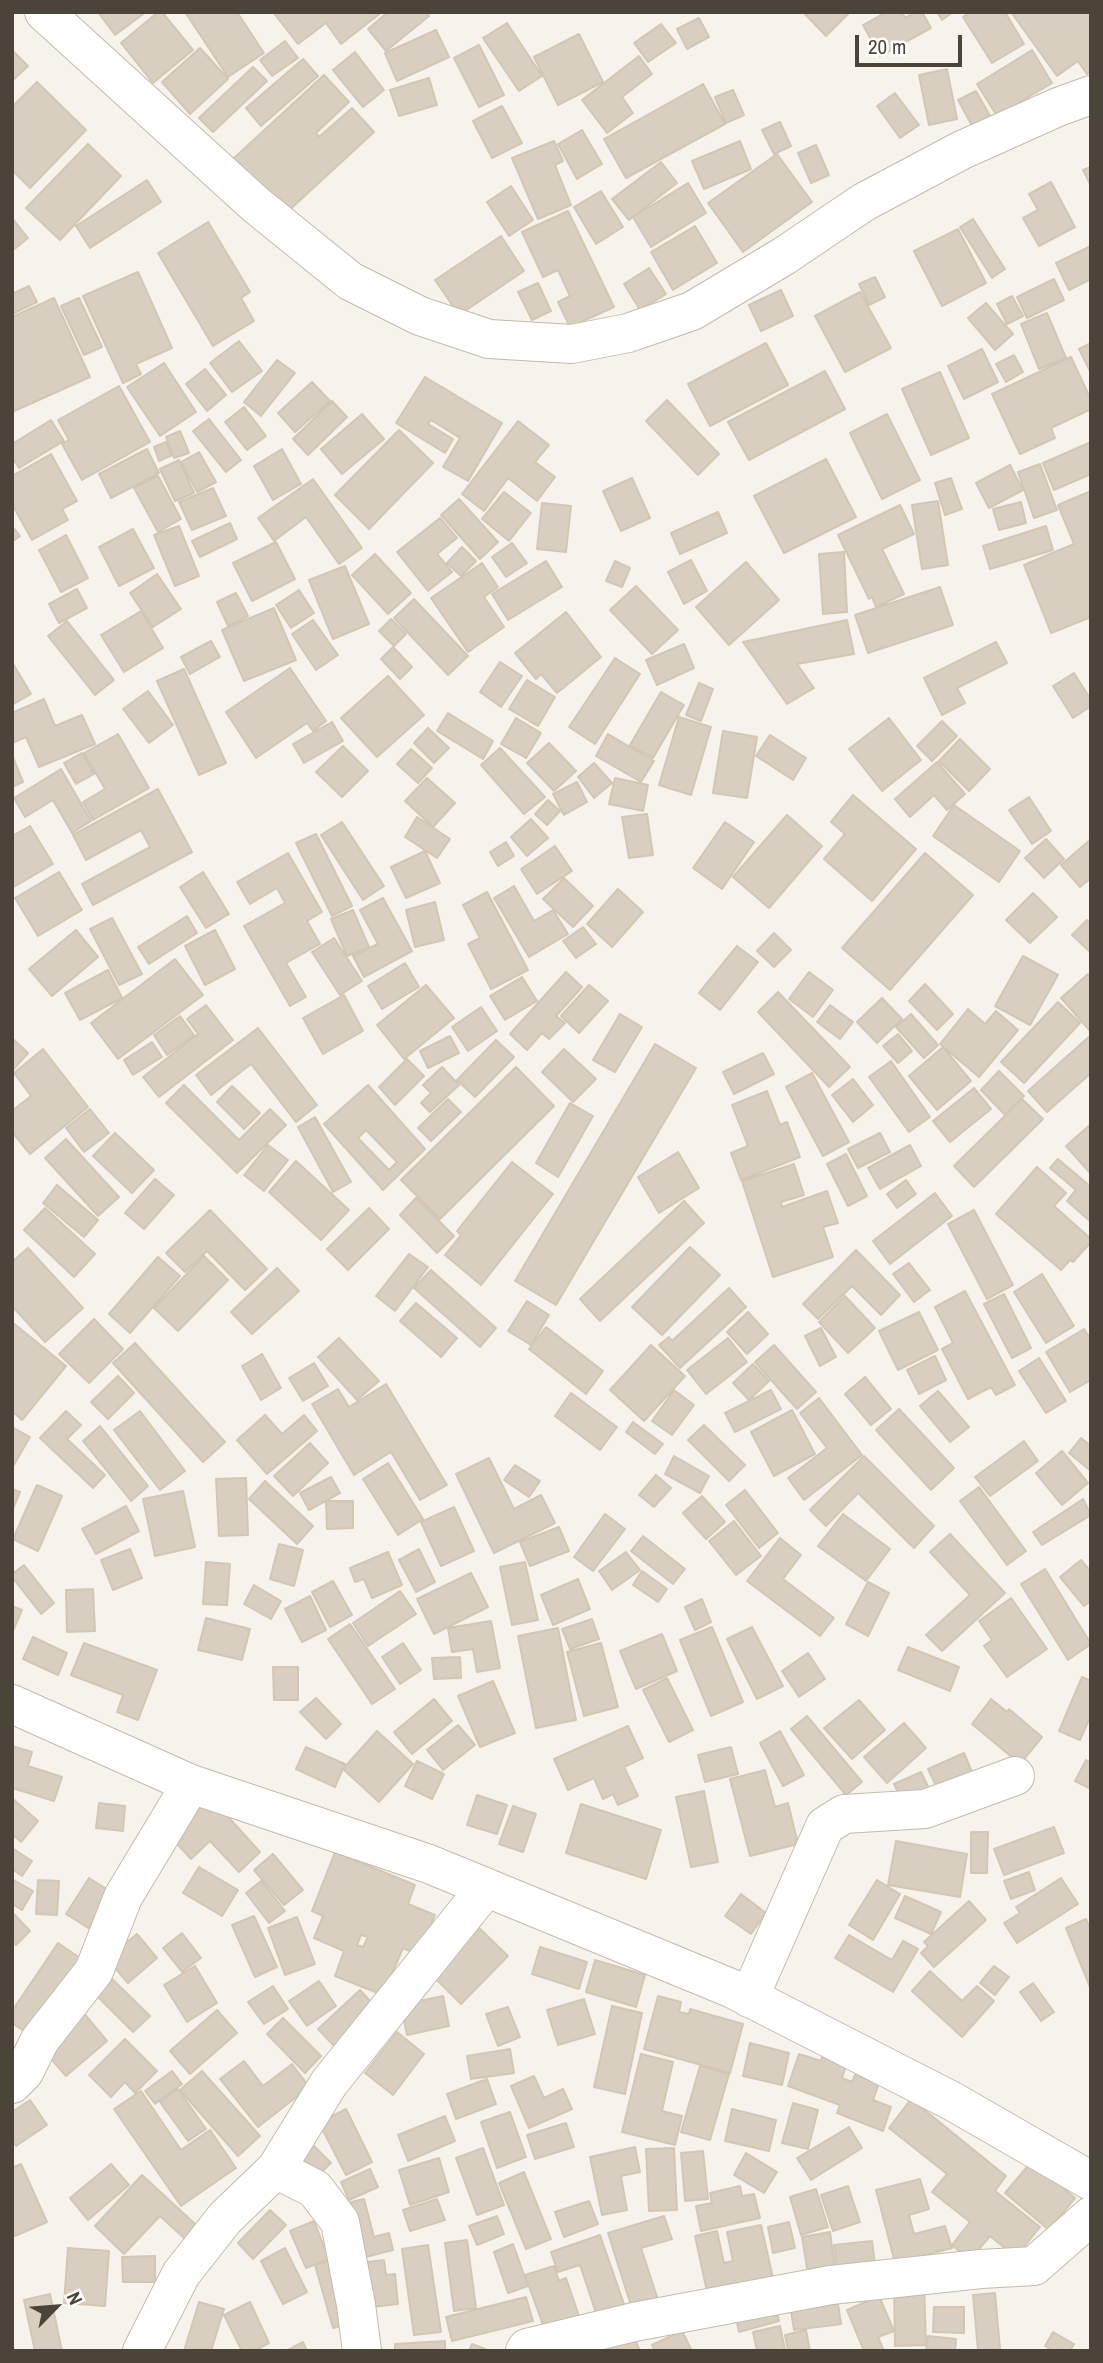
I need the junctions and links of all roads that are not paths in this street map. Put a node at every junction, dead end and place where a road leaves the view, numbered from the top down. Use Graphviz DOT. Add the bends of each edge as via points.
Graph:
graph roads {
  1 [pos="44,12"];
  2 [pos="1091,95"];
  3 [pos="12,1704"];
  4 [pos="1016,1776"];
  5 [pos="191,1784"];
  6 [pos="485,1889"];
  7 [pos="749,1997"];
  8 [pos="12,2084"];
  9 [pos="276,2169"];
  10 [pos="1091,2181"];
  11 [pos="1091,2216"];
  12 [pos="142,2351"];
  13 [pos="362,2351"];
  14 [pos="525,2351"];
  1 -- 2 [label="street" via="255,204 350,281 420,316 489,339 572,344 628,333 692,311 864,202 962,150"];
  3 -- 5 [label="street"];
  4 -- 7 [label="street" via="925,1809 844,1814 825,1826"];
  5 -- 6 [label="street" via="429,1864"];
  5 -- 8 [label="street" via="123,1897 94,1971"];
  6 -- 7 [label="street"];
  6 -- 9 [label="street" via="329,2082"];
  7 -- 10 [label="street" via="952,2101"];
  9 -- 12 [label="street" via="225,2218 181,2274"];
  9 -- 13 [label="street" via="315,2189 340,2222"];
  11 -- 14 [label="street" via="1034,2266 831,2285 634,2322"];
}
